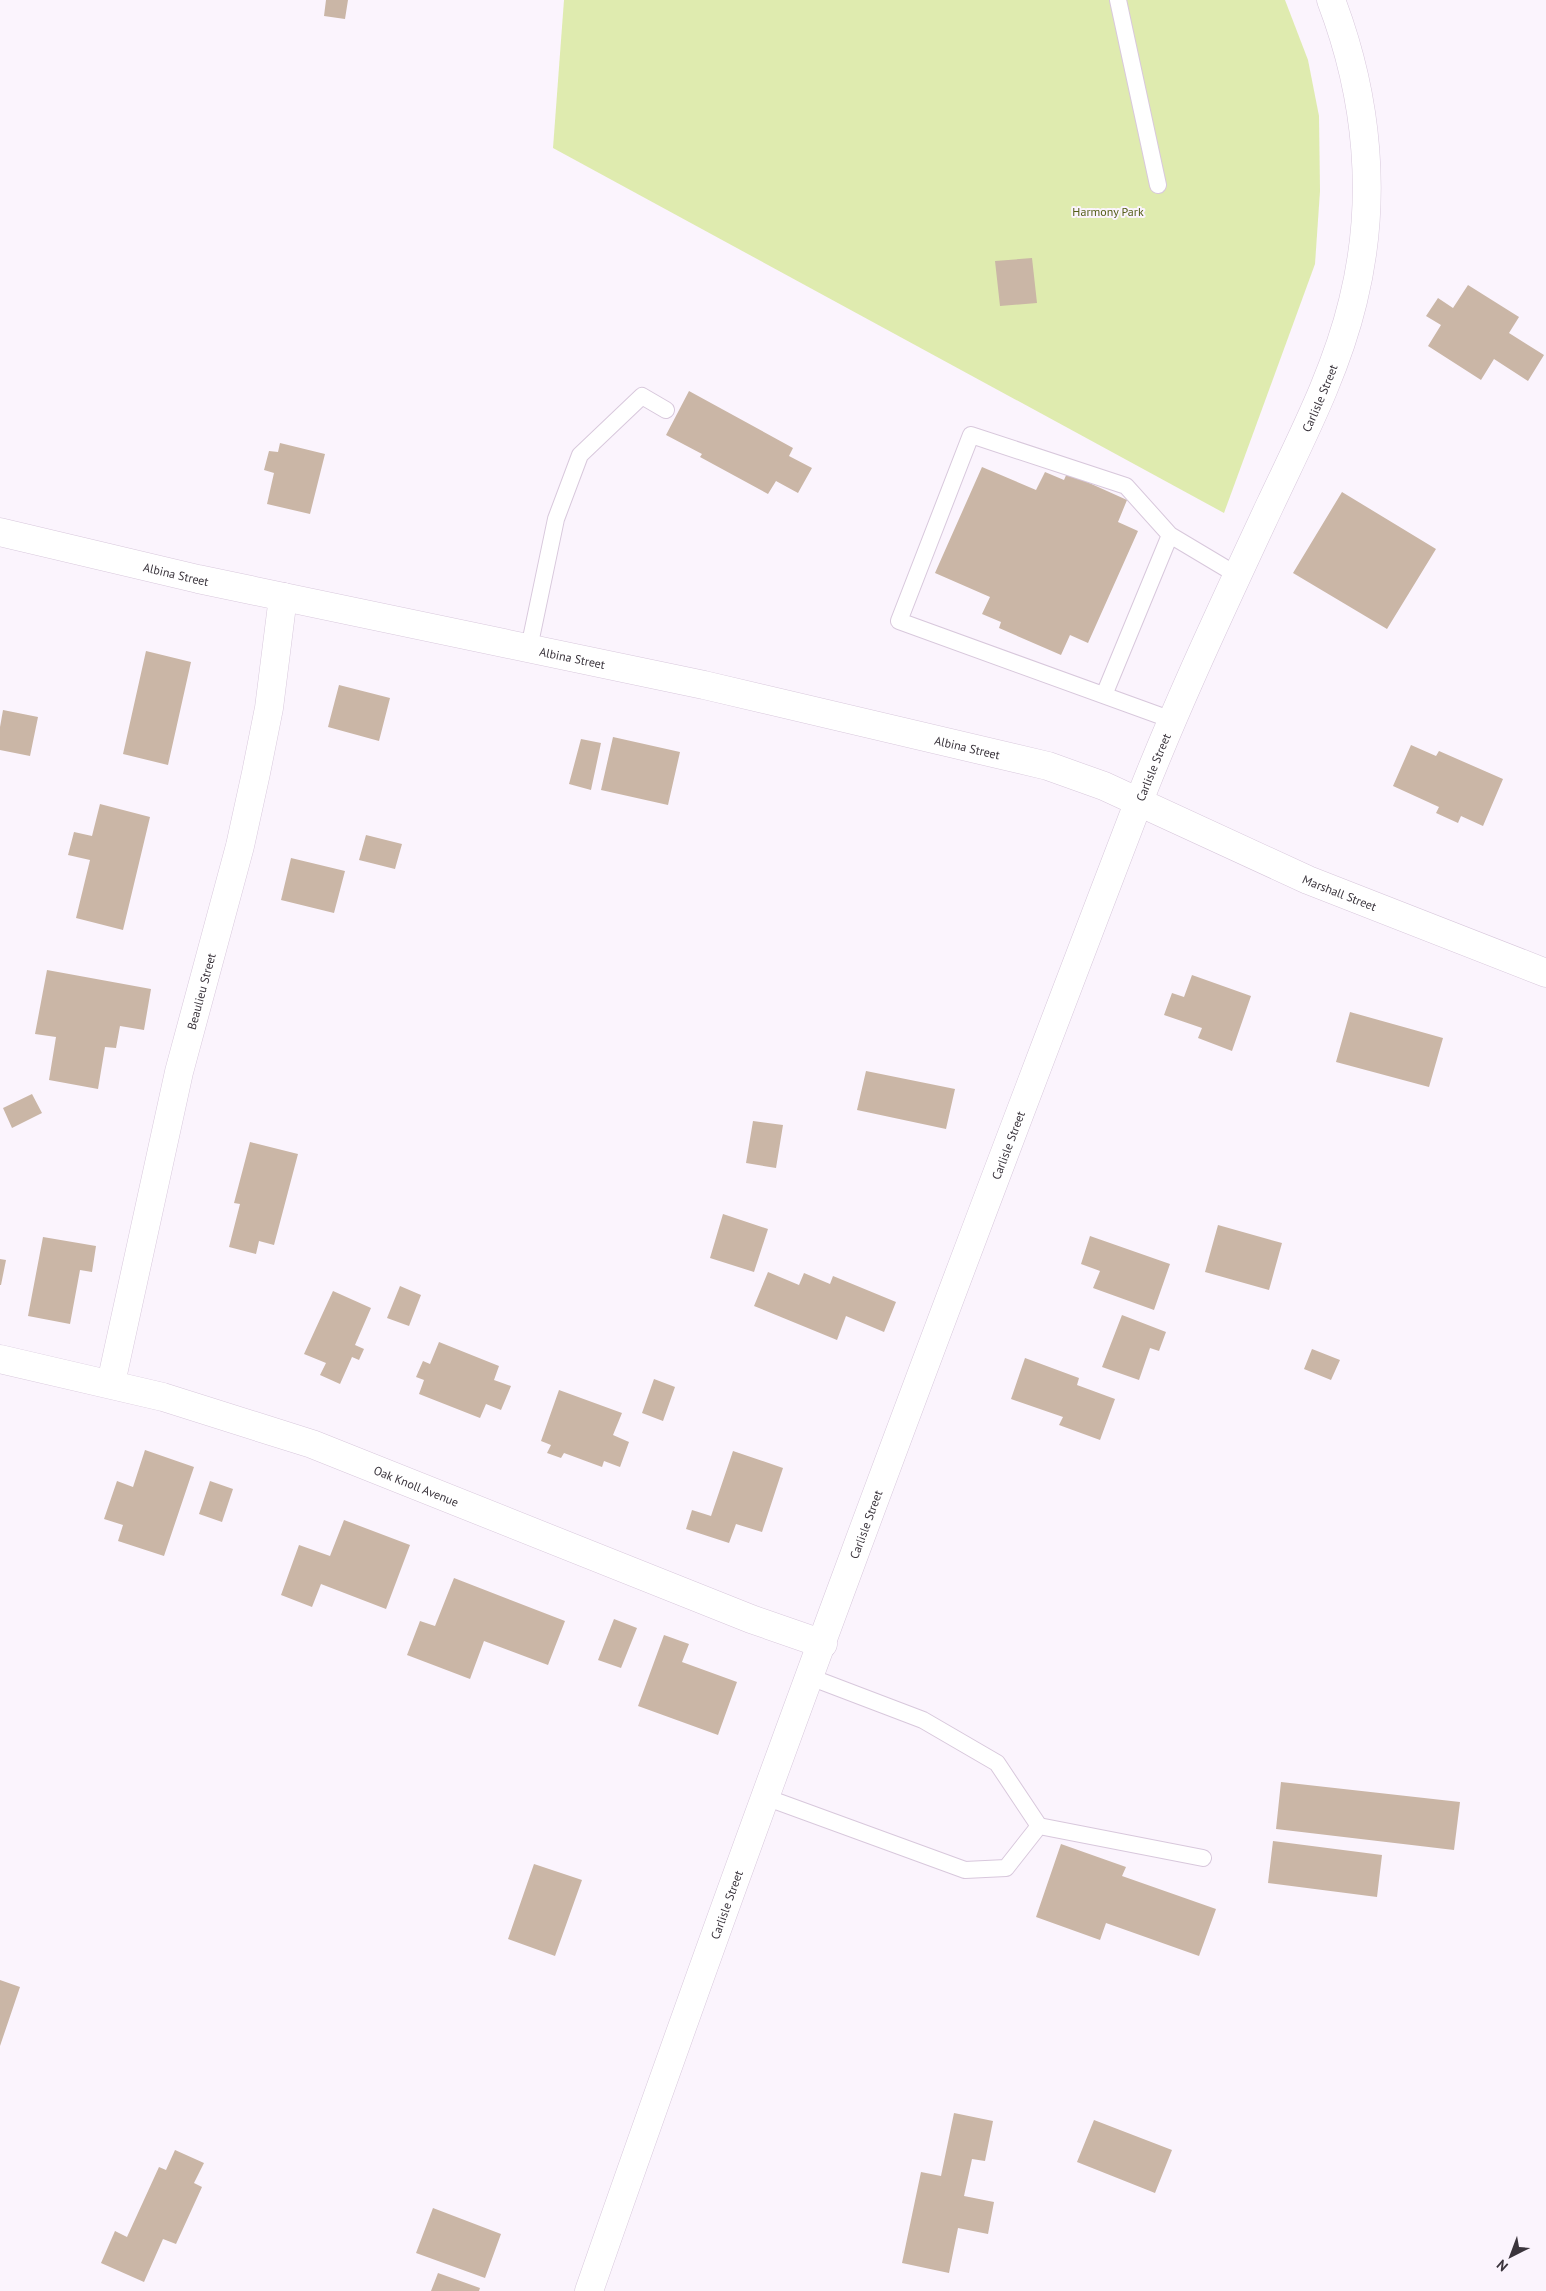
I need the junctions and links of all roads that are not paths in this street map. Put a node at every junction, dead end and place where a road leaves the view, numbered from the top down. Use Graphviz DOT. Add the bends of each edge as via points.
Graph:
graph roads {
  1 [pos="1118,0"];
  2 [pos="1331,0"];
  3 [pos="1158,185"];
  4 [pos="666,410"];
  5 [pos="0,532"];
  6 [pos="1170,535"];
  7 [pos="1237,575"];
  8 [pos="283,597"];
  9 [pos="529,648"];
  10 [pos="1104,695"];
  11 [pos="1172,720"];
  12 [pos="1138,803"];
  13 [pos="1546,973"];
  14 [pos="0,1358"];
  15 [pos="111,1383"];
  16 [pos="823,1644"];
  17 [pos="810,1677"];
  18 [pos="765,1797"];
  19 [pos="1038,1826"];
  20 [pos="1203,1858"];
  21 [pos="589,2291"];
  1 -- 3 [label="lane"];
  2 -- 7 [label="street, Carlisle Street" via="1356,81 1366,141 1368,198 1364,249 1352,306 1334,362"];
  4 -- 9 [label="lane" via="642,396 580,454 556,519"];
  5 -- 8 [label="street, Albina Street"];
  6 -- 7 [label="lane"];
  6 -- 10 [label="lane"];
  6 -- 10 [label="lane" via="1126,486 970,435 899,621"];
  7 -- 11 [label="street, Carlisle Street"];
  8 -- 9 [label="street, Albina Street"];
  8 -- 15 [label="street, Beaulieu Street" via="269,708 256,773 240,846 177,1081"];
  9 -- 12 [label="street, Albina Street" via="704,685 1048,766 1104,786"];
  10 -- 11 [label="lane"];
  11 -- 12 [label="street, Carlisle Street"];
  12 -- 13 [label="street, Marshall Street" via="1308,880"];
  12 -- 16 [label="street, Carlisle Street" via="986,1200"];
  14 -- 15 [label="street, Oak Knoll Avenue"];
  15 -- 16 [label="street, Oak Knoll Avenue" via="312,1444 752,1619"];
  16 -- 17 [label="street, Carlisle Street"];
  17 -- 18 [label="street, Carlisle Street"];
  17 -- 19 [label="lane" via="923,1720 997,1763"];
  18 -- 19 [label="lane" via="965,1870 1006,1868"];
  18 -- 21 [label="street, Carlisle Street"];
  19 -- 20 [label="lane"];
}
